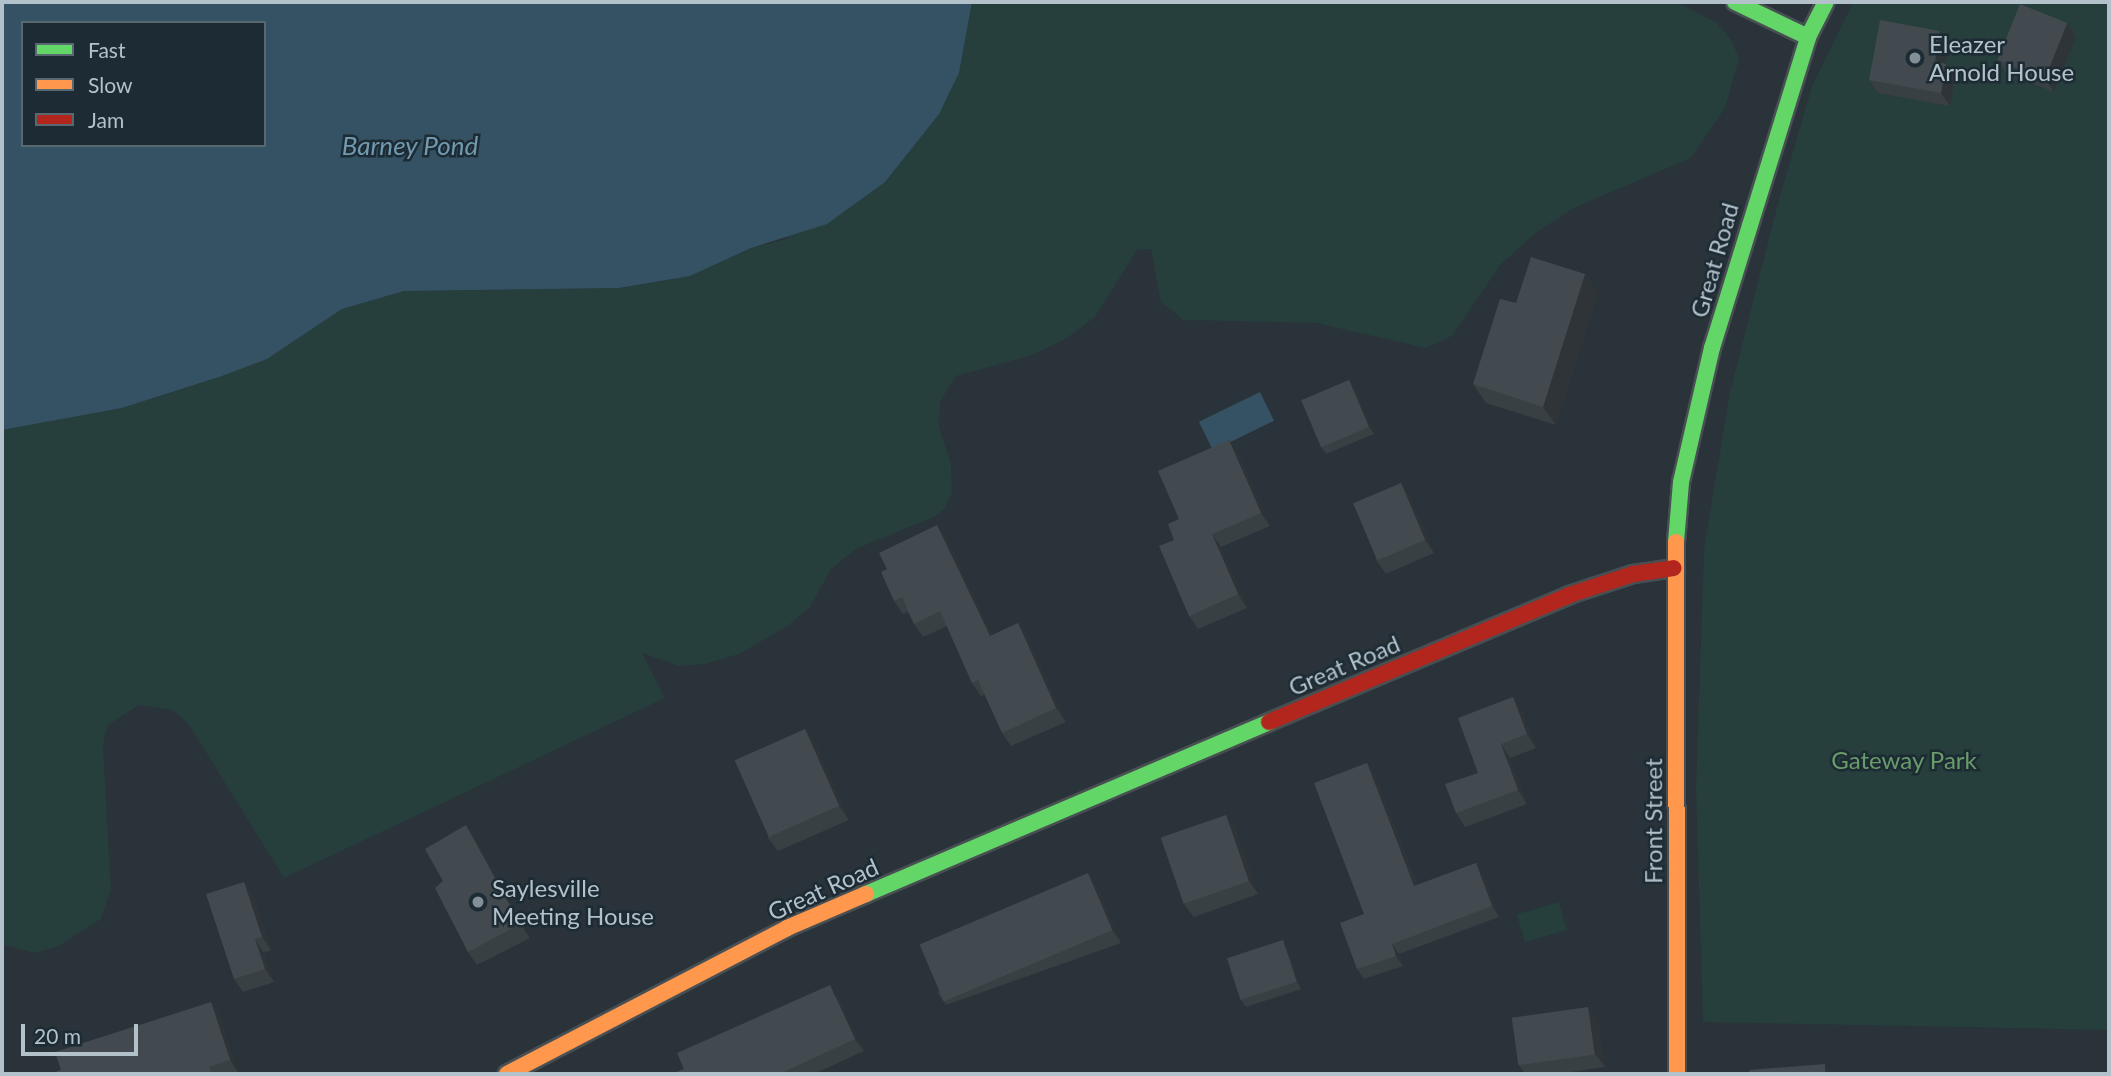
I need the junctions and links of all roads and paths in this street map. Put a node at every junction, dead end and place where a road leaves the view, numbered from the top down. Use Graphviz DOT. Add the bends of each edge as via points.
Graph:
graph roads {
  1 [pos="1735,2"];
  2 [pos="1826,2"];
  3 [pos="1808,37"];
  4 [pos="1674,568"];
  5 [pos="561,1048"];
  6 [pos="569,1066"];
  7 [pos="508,1074"];
  8 [pos="1678,1074"];
  1 -- 3 [label="main road"];
  2 -- 3 [label="main road, Great Road"];
  3 -- 4 [label="main road, Great Road" via="1696,408 1681,482"];
  4 -- 5 [label="main road, Great Road" via="1633,574 1569,595 1020,827 787,928"];
  4 -- 8 [label="main road, Front Street"];
  5 -- 6 [label="main road"];
  5 -- 7 [label="main road, Great Road"];
}
